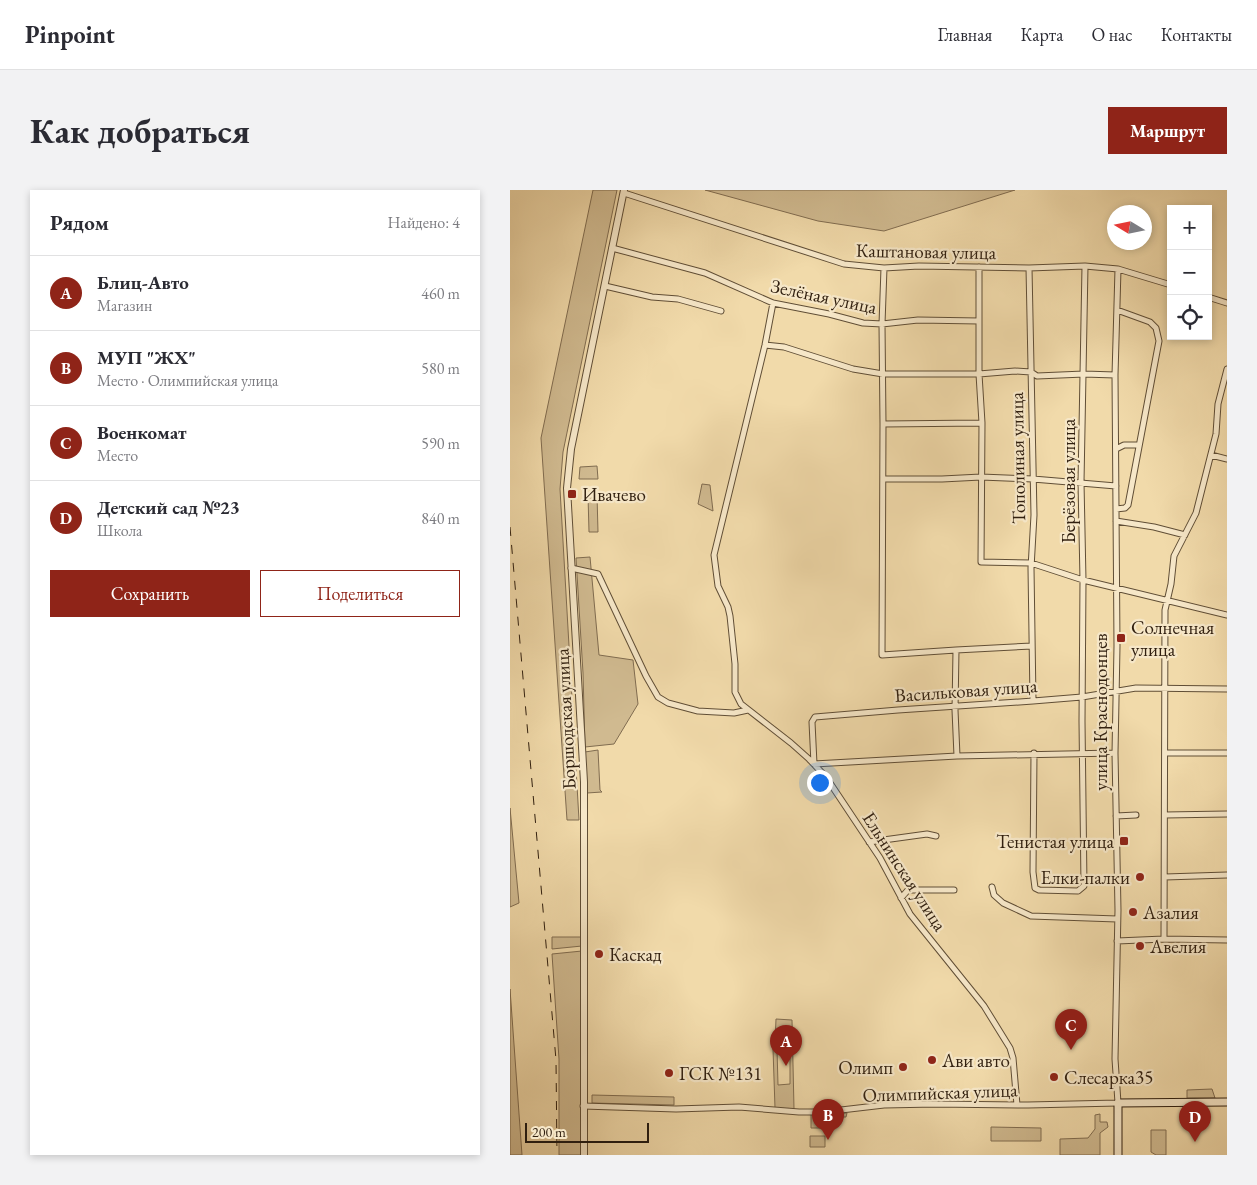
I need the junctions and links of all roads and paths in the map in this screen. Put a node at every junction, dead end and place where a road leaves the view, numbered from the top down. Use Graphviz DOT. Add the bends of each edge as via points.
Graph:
graph roads {
  1 [pos="624,191"];
  2 [pos="612,248"];
  3 [pos="1085,266"];
  4 [pos="979,267"];
  5 [pos="884,268"];
  6 [pos="1029,268"];
  7 [pos="1118,269"];
  8 [pos="1167,284"];
  9 [pos="605,286"];
  10 [pos="1212,298"];
  11 [pos="774,303"];
  12 [pos="1227,303"];
  13 [pos="1117,310"];
  14 [pos="721,311"];
  15 [pos="979,321"];
  16 [pos="882,324"];
  17 [pos="765,345"];
  18 [pos="1227,369"];
  19 [pos="1031,372"];
  20 [pos="883,374"];
  21 [pos="979,374"];
  22 [pos="1084,374"];
  23 [pos="1116,375"];
  24 [pos="982,423"];
  25 [pos="883,424"];
  26 [pos="1139,445"];
  27 [pos="1116,449"];
  28 [pos="1211,455"];
  29 [pos="1227,459"];
  30 [pos="981,477"];
  31 [pos="1033,478"];
  32 [pos="883,479"];
  33 [pos="1081,482"];
  34 [pos="1116,486"];
  35 [pos="1116,509"];
  36 [pos="1116,521"];
  37 [pos="1185,535"];
  38 [pos="1032,564"];
  39 [pos="572,568"];
  40 [pos="1083,580"];
  41 [pos="1117,588"];
  42 [pos="1166,600"];
  43 [pos="1227,615"];
  44 [pos="1032,646"];
  45 [pos="956,650"];
  46 [pos="1166,688"];
  47 [pos="1227,689"];
  48 [pos="1116,691"];
  49 [pos="1082,697"];
  50 [pos="1033,701"];
  51 [pos="956,707"];
  52 [pos="748,710"];
  53 [pos="1115,752"];
  54 [pos="1034,753"];
  55 [pos="1082,753"];
  56 [pos="1165,753"];
  57 [pos="1227,753"];
  58 [pos="957,756"];
  59 [pos="814,764"];
  60 [pos="1227,814"];
  61 [pos="1136,815"];
  62 [pos="1165,815"];
  63 [pos="1116,816"];
  64 [pos="936,836"];
  65 [pos="869,842"];
  66 [pos="1227,876"];
  67 [pos="1164,877"];
  68 [pos="992,887"];
  69 [pos="954,890"];
  70 [pos="901,898"];
  71 [pos="1117,919"];
  72 [pos="1164,939"];
  73 [pos="1227,940"];
  74 [pos="1117,941"];
  75 [pos="1227,1102"];
  76 [pos="1118,1103"];
  77 [pos="1017,1104"];
  78 [pos="583,1106"];
  79 [pos="584,1155"];
  80 [pos="1118,1155"];
  1 -- 2 [label="street, Боршодская улица"];
  1 -- 5 [label="street, Каштановая улица" via="844,264"];
  2 -- 9 [label="street, Боршодская улица"];
  2 -- 11 [label="street, Зелёная улица" via="705,273"];
  3 -- 6 [label="street, Каштановая улица"];
  3 -- 7 [label="street, Каштановая улица"];
  3 -- 22 [label="street, Берёзовая улица"];
  4 -- 5 [label="street, Каштановая улица"];
  4 -- 6 [label="street, Каштановая улица"];
  4 -- 15 [label="street"];
  5 -- 16 [label="street"];
  6 -- 19 [label="street, Тополиная улица"];
  7 -- 8 [label="street, Каштановая улица"];
  7 -- 13 [label="street, улица Краснодонцев"];
  9 -- 14 [label="street"];
  9 -- 39 [label="street, Боршодская улица" via="569,462 567,488"];
  10 -- 12 [label="street"];
  11 -- 16 [label="street, Зелёная улица" via="863,323"];
  11 -- 17 [label="street"];
  13 -- 23 [label="street, улица Краснодонцев"];
  13 -- 26 [label="street" via="1150,322 1156,328 1159,341"];
  15 -- 16 [label="street, Зелёная улица" via="918,320"];
  15 -- 21 [label="street"];
  16 -- 20 [label="street"];
  17 -- 20 [label="street" via="784,347 853,369"];
  17 -- 52 [label="street, Ельнинская улица" via="714,555 718,586 730,616 735,692"];
  18 -- 28 [label="street"];
  19 -- 21 [label="street"];
  19 -- 22 [label="street" via="1037,376"];
  19 -- 31 [label="street, Тополиная улица"];
  20 -- 21 [label="street"];
  20 -- 25 [label="street"];
  21 -- 24 [label="street"];
  22 -- 23 [label="street"];
  22 -- 33 [label="street, Берёзовая улица"];
  23 -- 27 [label="street, улица Краснодонцев"];
  24 -- 25 [label="street"];
  24 -- 30 [label="street"];
  25 -- 32 [label="street"];
  26 -- 27 [label="street" via="1124,445"];
  26 -- 35 [label="street" via="1128,505"];
  27 -- 34 [label="street, улица Краснодонцев"];
  28 -- 29 [label="street"];
  28 -- 37 [label="street" via="1196,513"];
  30 -- 31 [label="street"];
  30 -- 32 [label="street"];
  30 -- 38 [label="street" via="981,562"];
  31 -- 33 [label="street"];
  31 -- 38 [label="street, Тополиная улица"];
  32 -- 45 [label="street" via="882,655"];
  33 -- 34 [label="street"];
  33 -- 40 [label="street, Берёзовая улица"];
  34 -- 35 [label="street, улица Краснодонцев"];
  35 -- 36 [label="street, улица Краснодонцев"];
  36 -- 37 [label="street"];
  36 -- 41 [label="street, улица Краснодонцев"];
  37 -- 42 [label="street" via="1174,556"];
  38 -- 40 [label="street"];
  38 -- 44 [label="street, Тополиная улица"];
  39 -- 52 [label="street" via="598,574 658,697 698,711 734,713"];
  39 -- 78 [label="street, Боршодская улица" via="584,782"];
  40 -- 41 [label="street"];
  40 -- 49 [label="street, Берёзовая улица"];
  41 -- 42 [label="street"];
  41 -- 48 [label="street, улица Краснодонцев"];
  42 -- 43 [label="street"];
  42 -- 46 [label="street"];
  44 -- 45 [label="street"];
  44 -- 50 [label="street, Тополиная улица"];
  45 -- 51 [label="street"];
  46 -- 47 [label="street"];
  46 -- 48 [label="street, Васильковая улица"];
  46 -- 56 [label="street"];
  48 -- 49 [label="street, Васильковая улица"];
  48 -- 53 [label="street, улица Краснодонцев"];
  49 -- 50 [label="street, Васильковая улица"];
  49 -- 55 [label="street, Берёзовая улица"];
  50 -- 51 [label="street, Васильковая улица"];
  51 -- 58 [label="street"];
  51 -- 59 [label="street, Васильковая улица" via="815,717 812,722"];
  52 -- 59 [label="street, Ельнинская улица"];
  53 -- 55 [label="street"];
  53 -- 63 [label="street, улица Краснодонцев"];
  54 -- 55 [label="street"];
  54 -- 55 [label="street, Берёзовая улица" via="1032,872 1035,888 1078,891 1084,886"];
  54 -- 58 [label="street"];
  56 -- 57 [label="street"];
  56 -- 62 [label="street"];
  58 -- 59 [label="street"];
  59 -- 65 [label="street, Ельнинская улица"];
  60 -- 62 [label="street"];
  61 -- 63 [label="street"];
  62 -- 67 [label="street"];
  63 -- 71 [label="street, улица Краснодонцев"];
  64 -- 65 [label="street" via="927,834"];
  65 -- 70 [label="street, Ельнинская улица"];
  66 -- 67 [label="street"];
  67 -- 72 [label="street"];
  68 -- 71 [label="street" via="994,895 1003,903 1031,916"];
  69 -- 70 [label="street" via="908,890"];
  70 -- 77 [label="street, Ельнинская улица" via="910,914 984,1006 1005,1040 1013,1058"];
  71 -- 74 [label="street, улица Краснодонцев"];
  72 -- 73 [label="street"];
  72 -- 74 [label="street"];
  74 -- 76 [label="street, улица Краснодонцев" via="1115,1059"];
  75 -- 76 [label="main road"];
  76 -- 77 [label="street, Олимпийская улица"];
  76 -- 80 [label="main road, улица Краснодонцев"];
  77 -- 78 [label="street, Олимпийская улица" via="884,1105 824,1112 738,1107"];
  78 -- 79 [label="street, Боршодская улица"];
}
